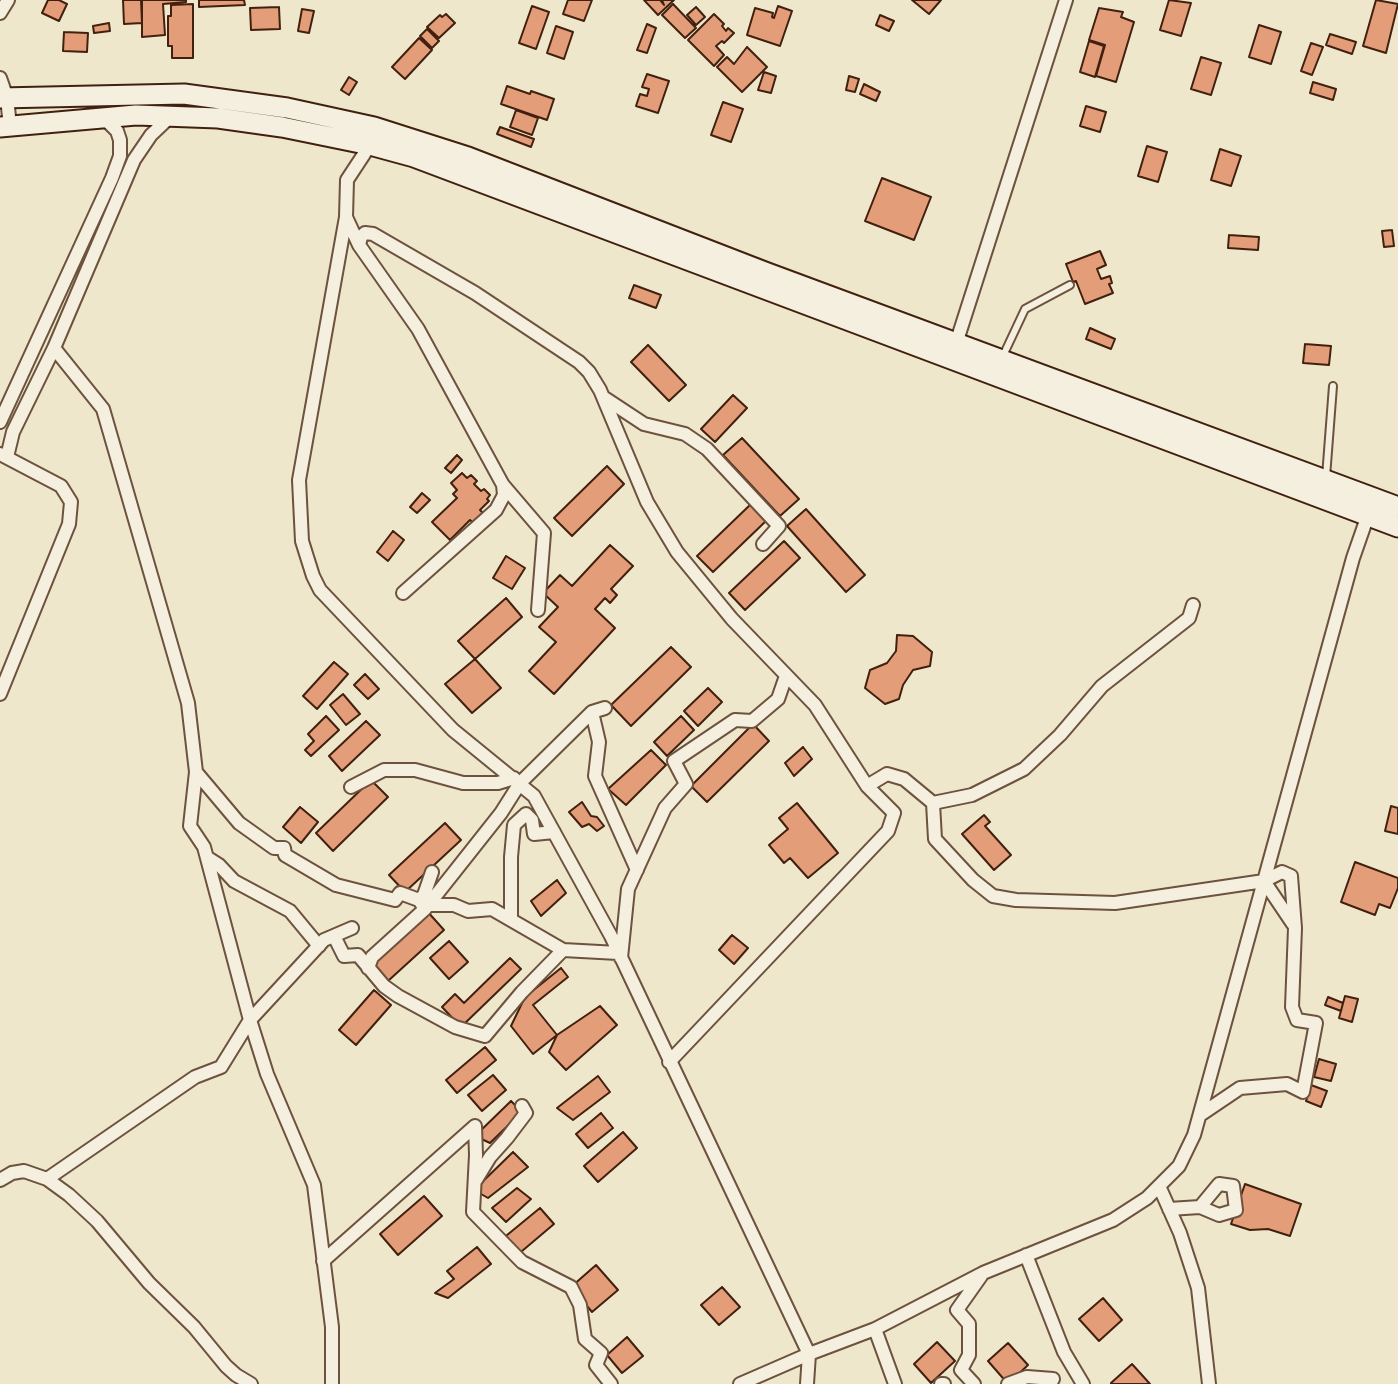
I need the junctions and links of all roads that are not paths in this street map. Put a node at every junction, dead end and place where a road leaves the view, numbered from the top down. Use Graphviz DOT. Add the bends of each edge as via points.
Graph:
graph roads {
  1 [pos="9,0"];
  2 [pos="1066,0"];
  3 [pos="0,13"];
  4 [pos="0,78"];
  5 [pos="3,98"];
  6 [pos="172,117"];
  7 [pos="104,118"];
  8 [pos="5,126"];
  9 [pos="370,145"];
  10 [pos="346,216"];
  11 [pos="359,245"];
  12 [pos="1070,285"];
  13 [pos="54,348"];
  14 [pos="953,351"];
  15 [pos="1002,360"];
  16 [pos="1333,386"];
  17 [pos="603,397"];
  18 [pos="0,422"];
  19 [pos="4,456"];
  20 [pos="1326,479"];
  21 [pos="503,485"];
  22 [pos="1398,507"];
  23 [pos="1368,515"];
  24 [pos="1398,527"];
  25 [pos="763,544"];
  26 [pos="403,593"];
  27 [pos="1192,605"];
  28 [pos="538,610"];
  29 [pos="786,676"];
  30 [pos="0,694"];
  31 [pos="605,708"];
  32 [pos="592,712"];
  33 [pos="196,772"];
  34 [pos="517,780"];
  35 [pos="867,786"];
  36 [pos="351,787"];
  37 [pos="933,803"];
  38 [pos="554,832"];
  39 [pos="208,858"];
  40 [pos="637,870"];
  41 [pos="432,872"];
  42 [pos="1264,881"];
  43 [pos="424,905"];
  44 [pos="511,920"];
  45 [pos="352,928"];
  46 [pos="1296,928"];
  47 [pos="334,936"];
  48 [pos="319,946"];
  49 [pos="563,950"];
  50 [pos="620,955"];
  51 [pos="368,968"];
  52 [pos="250,1020"];
  53 [pos="670,1062"];
  54 [pos="522,1106"];
  55 [pos="1200,1115"];
  56 [pos="47,1178"];
  57 [pos="0,1180"];
  58 [pos="474,1183"];
  59 [pos="1159,1186"];
  60 [pos="1200,1207"];
  61 [pos="1169,1209"];
  62 [pos="1026,1255"];
  63 [pos="324,1261"];
  64 [pos="983,1273"];
  65 [pos="875,1329"];
  66 [pos="809,1354"];
  67 [pos="251,1384"];
  68 [pos="332,1384"];
  69 [pos="611,1384"];
  70 [pos="740,1384"];
  71 [pos="807,1384"];
  72 [pos="895,1384"];
  73 [pos="974,1384"];
  74 [pos="1008,1384"];
  75 [pos="1050,1384"];
  76 [pos="1083,1384"];
  77 [pos="1209,1384"];
  1 -- 3 [label="street"];
  2 -- 14 [label="street"];
  4 -- 5 [label="street"];
  5 -- 8 [label="street"];
  5 -- 14 [label="main road" via="184,94 274,106 374,127 468,157"];
  6 -- 7 [label="main road"];
  6 -- 9 [label="main road" via="231,120"];
  6 -- 13 [label="street" via="151,135 134,160"];
  7 -- 8 [label="main road"];
  7 -- 18 [label="street" via="117,131 120,156"];
  9 -- 10 [label="street" via="348,180"];
  9 -- 14 [label="main road" via="440,166"];
  10 -- 11 [label="street"];
  10 -- 34 [label="street" via="299,480 302,541 320,590 453,730"];
  11 -- 17 [label="street" via="365,233 373,234 475,293 579,362"];
  11 -- 21 [label="street" via="418,329"];
  12 -- 15 [label="lane" via="1025,309"];
  13 -- 19 [label="street"];
  13 -- 33 [label="street" via="103,409 188,703"];
  14 -- 15 [label="main road"];
  14 -- 23 [label="main road"];
  15 -- 20 [label="main road"];
  16 -- 20 [label="lane"];
  17 -- 25 [label="street" via="644,424 685,434 706,449 779,526"];
  17 -- 29 [label="street" via="647,502 677,552"];
  19 -- 30 [label="street" via="61,486 71,502 69,524"];
  20 -- 22 [label="main road"];
  21 -- 26 [label="street" via="496,510"];
  21 -- 28 [label="street" via="544,533"];
  23 -- 24 [label="main road"];
  23 -- 42 [label="street"];
  27 -- 37 [label="street" via="1189,618 1102,686 1024,769 972,795"];
  29 -- 35 [label="street" via="815,705"];
  29 -- 40 [label="street" via="778,699 752,721 735,720 674,761 687,784 666,808"];
  31 -- 32 [label="street"];
  32 -- 34 [label="street"];
  32 -- 40 [label="street" via="599,742 595,776"];
  33 -- 39 [label="street" via="190,826"];
  33 -- 43 [label="street" via="239,823 274,848 284,848 285,855 297,863 336,885 395,900 400,893"];
  34 -- 36 [label="street" via="463,783 415,770 384,770"];
  34 -- 38 [label="street" via="534,796"];
  34 -- 43 [label="street" via="501,813"];
  35 -- 37 [label="street" via="887,774 904,779"];
  35 -- 53 [label="street" via="894,813 888,831"];
  37 -- 42 [label="street" via="935,839 993,896 1115,903"];
  38 -- 44 [label="street" via="534,834 526,814 514,825"];
  38 -- 50 [label="street"];
  39 -- 48 [label="street" via="234,881 290,911"];
  39 -- 52 [label="street"];
  40 -- 50 [label="street" via="628,889"];
  41 -- 43 [label="street"];
  42 -- 46 [label="street"];
  42 -- 46 [label="street" via="1282,872 1291,876"];
  42 -- 55 [label="street"];
  43 -- 44 [label="street" via="492,909"];
  43 -- 51 [label="street" via="372,957"];
  44 -- 49 [label="street"];
  45 -- 47 [label="street"];
  46 -- 55 [label="street" via="1292,1007 1297,1020 1316,1023 1304,1092 1287,1084 1240,1088"];
  47 -- 48 [label="street"];
  47 -- 51 [label="street" via="344,956 358,955"];
  48 -- 52 [label="street"];
  49 -- 50 [label="street"];
  49 -- 51 [label="street" via="485,1036 455,1027 398,996"];
  50 -- 53 [label="street"];
  52 -- 56 [label="street" via="221,1067 195,1077"];
  52 -- 63 [label="street" via="267,1074 314,1185"];
  53 -- 66 [label="street"];
  54 -- 58 [label="street" via="526,1113"];
  55 -- 59 [label="street" via="1180,1166"];
  56 -- 57 [label="street" via="24,1171"];
  56 -- 67 [label="street" via="97,1222 226,1366"];
  58 -- 63 [label="street" via="475,1126"];
  58 -- 69 [label="street" via="473,1212 515,1257 571,1287 580,1306 585,1339 601,1353 596,1365"];
  59 -- 61 [label="street"];
  59 -- 62 [label="street" via="1113,1220"];
  60 -- 61 [label="street"];
  61 -- 77 [label="street" via="1198,1288"];
  62 -- 64 [label="street"];
  62 -- 76 [label="street" via="1064,1352"];
  63 -- 68 [label="street"];
  64 -- 65 [label="street"];
  64 -- 73 [label="street" via="957,1310 969,1324 969,1355 961,1370"];
  65 -- 66 [label="street"];
  65 -- 72 [label="street"];
  66 -- 70 [label="street"];
  66 -- 71 [label="street"];
  74 -- 75 [label="street" via="1027,1377 1053,1379"];
}
